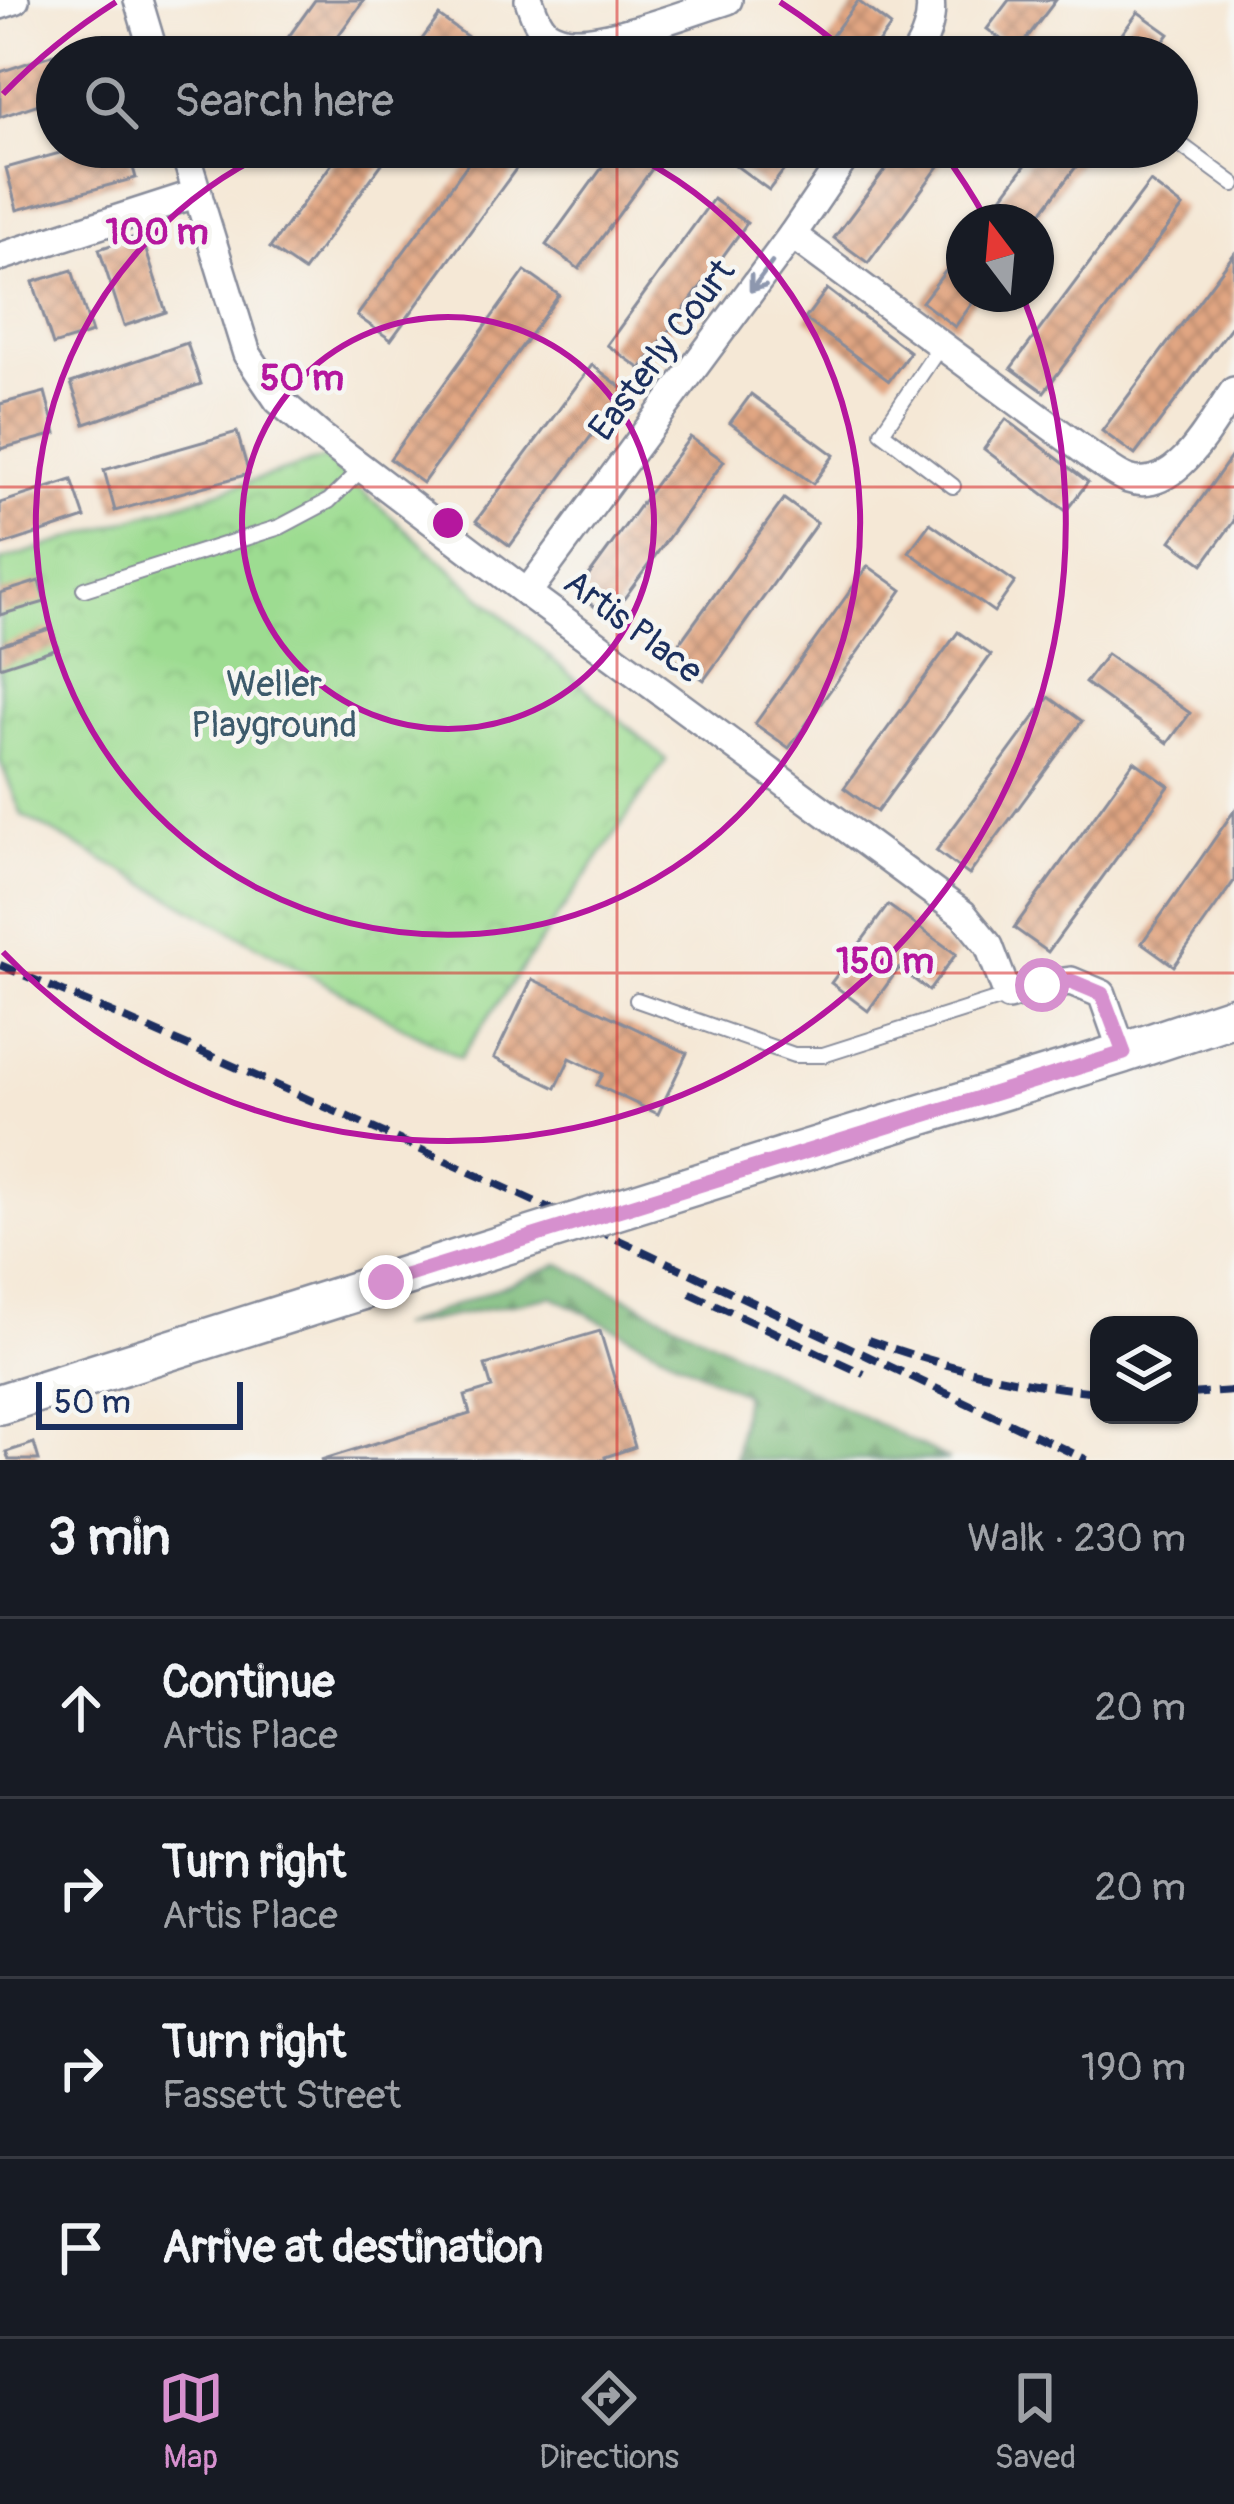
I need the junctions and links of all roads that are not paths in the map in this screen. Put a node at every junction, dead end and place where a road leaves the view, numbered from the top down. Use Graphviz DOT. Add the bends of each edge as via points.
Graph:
graph roads {
  1 [pos="14,0"];
  2 [pos="137,0"];
  3 [pos="529,0"];
  4 [pos="728,0"];
  5 [pos="930,0"];
  6 [pos="0,4"];
  7 [pos="148,36"];
  8 [pos="554,36"];
  9 [pos="605,36"];
  10 [pos="924,36"];
  11 [pos="1198,157"];
  12 [pos="190,168"];
  13 [pos="838,168"];
  14 [pos="1234,184"];
  15 [pos="198,194"];
  16 [pos="792,235"];
  17 [pos="0,257"];
  18 [pos="941,345"];
  19 [pos="1234,391"];
  20 [pos="363,468"];
  21 [pos="953,486"];
  22 [pos="84,590"];
  23 [pos="527,593"];
  24 [pos="1008,995"];
  25 [pos="637,1000"];
  26 [pos="1234,1016"];
  27 [pos="1124,1053"];
  28 [pos="0,1404"];
  1 -- 6 [label="street"];
  2 -- 7 [label="street"];
  3 -- 8 [label="street"];
  4 -- 9 [label="street"];
  5 -- 10 [label="street"];
  11 -- 14 [label="lane"];
  12 -- 15 [label="street, Artis Place"];
  13 -- 16 [label="street, Easterly Court"];
  15 -- 17 [label="street"];
  15 -- 20 [label="street, Artis Place" via="247,354 278,400"];
  16 -- 18 [label="street"];
  16 -- 23 [label="street, Easterly Court, one-way"];
  18 -- 19 [label="street" via="1130,480 1163,478 1181,465"];
  18 -- 21 [label="lane" via="882,431"];
  20 -- 22 [label="lane" via="329,501 280,527"];
  20 -- 23 [label="street, Artis Place"];
  23 -- 24 [label="street, Artis Place" via="962,914 989,946"];
  24 -- 25 [label="lane" via="823,1055 794,1055"];
  24 -- 27 [label="street" via="1071,981 1102,994"];
  26 -- 27 [label="street"];
  27 -- 28 [label="street, bridge"];
}
